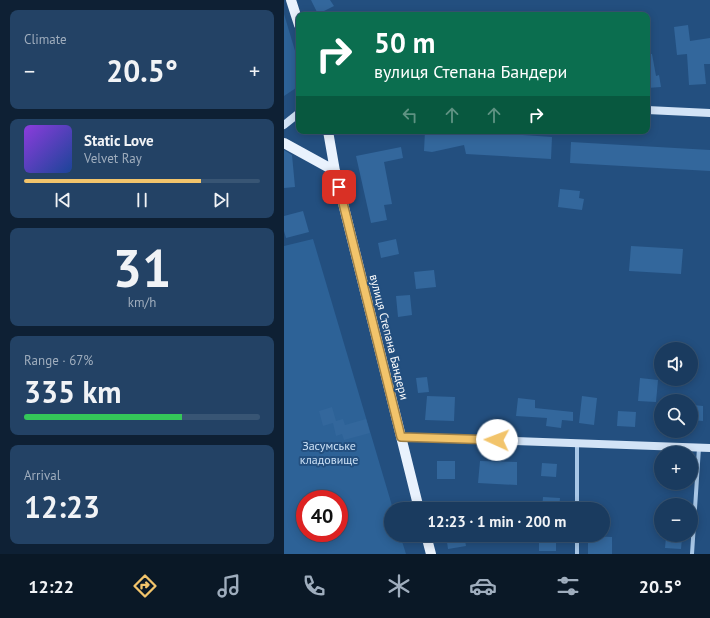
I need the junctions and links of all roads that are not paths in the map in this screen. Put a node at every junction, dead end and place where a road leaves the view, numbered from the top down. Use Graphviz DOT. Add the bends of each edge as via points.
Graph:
graph roads {
  1 [pos="291,0"];
  2 [pos="296,16"];
  3 [pos="650,110"];
  4 [pos="710,113"];
  5 [pos="296,115"];
  6 [pos="284,125"];
  7 [pos="329,134"];
  8 [pos="284,143"];
  9 [pos="335,172"];
  10 [pos="401,437"];
  11 [pos="577,443"];
  12 [pos="699,448"];
  13 [pos="710,448"];
  14 [pos="417,502"];
  15 [pos="577,502"];
  16 [pos="428,542"];
  17 [pos="576,542"];
  18 [pos="431,554"];
  19 [pos="576,554"];
  20 [pos="692,554"];
  1 -- 2 [label="main road"];
  3 -- 4 [label="street"];
  5 -- 6 [label="street"];
  7 -- 9 [label="main road, вулиця Степана Бандери"];
  8 -- 9 [label="main road"];
  9 -- 10 [label="main road, вулиця Степана Бандери"];
  10 -- 11 [label="street"];
  10 -- 14 [label="main road, вулиця Степана Бандери"];
  11 -- 12 [label="street"];
  11 -- 15 [label="street"];
  12 -- 13 [label="street"];
  12 -- 20 [label="street"];
  16 -- 18 [label="main road"];
  17 -- 19 [label="street"];
}
